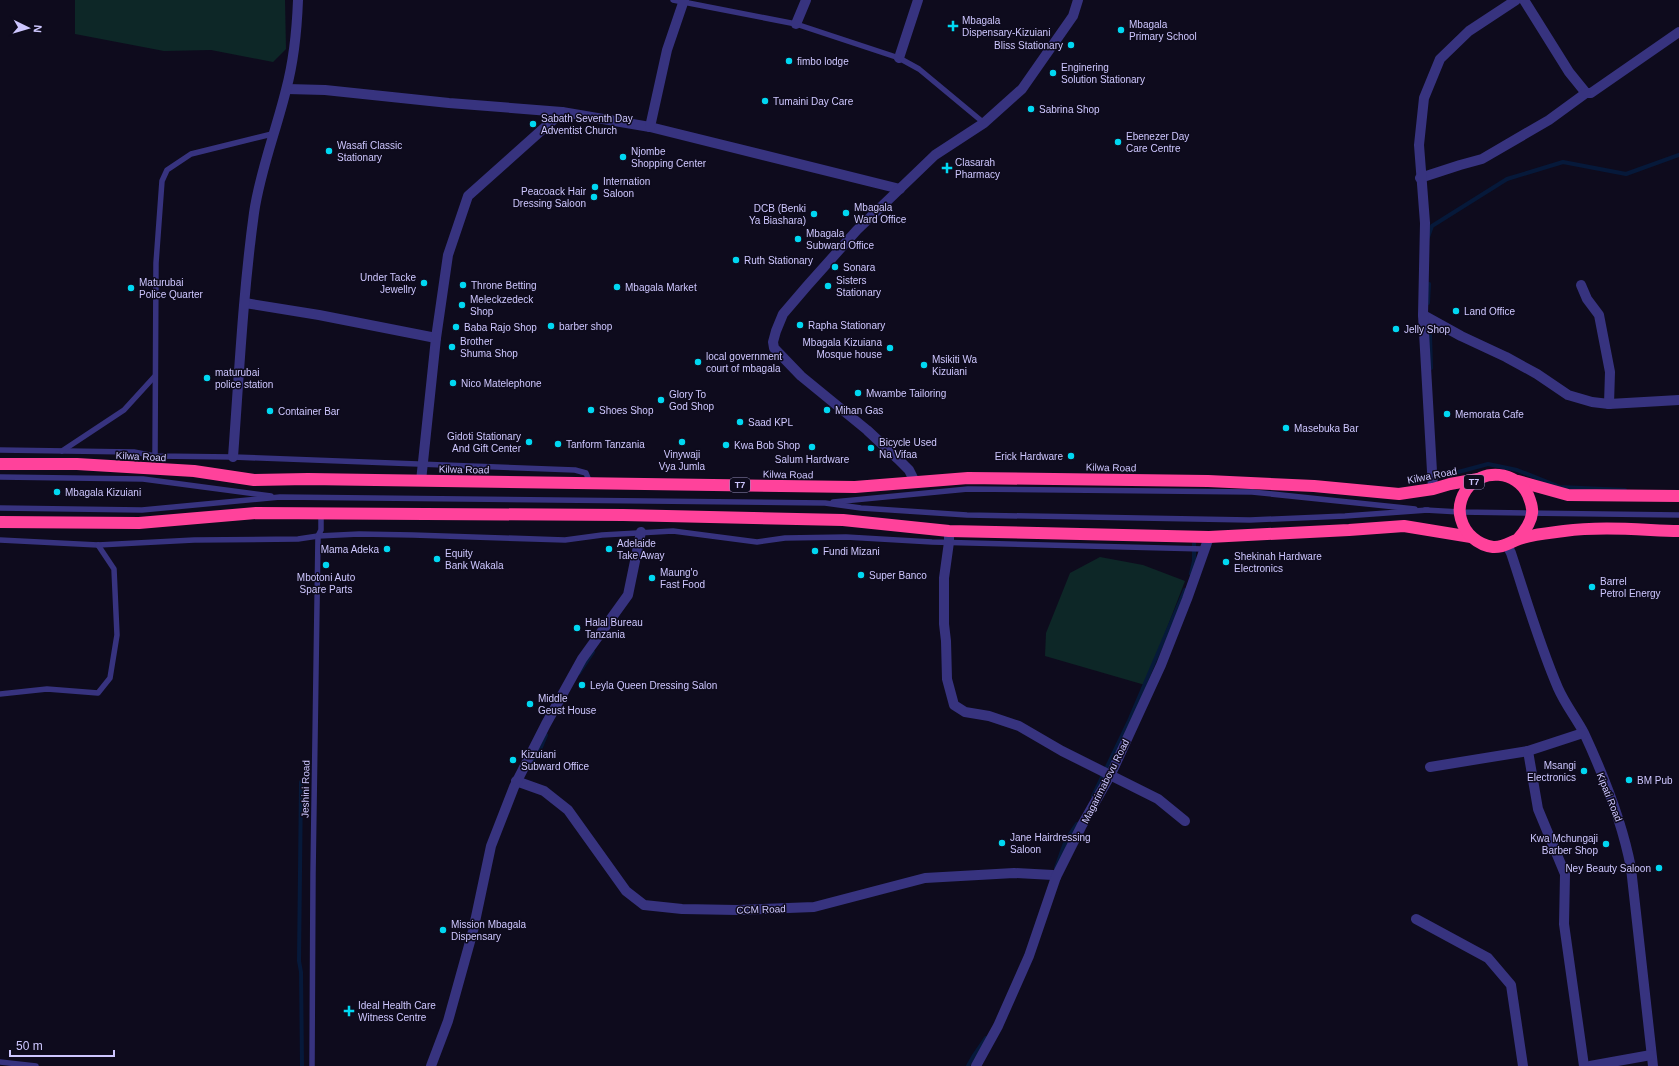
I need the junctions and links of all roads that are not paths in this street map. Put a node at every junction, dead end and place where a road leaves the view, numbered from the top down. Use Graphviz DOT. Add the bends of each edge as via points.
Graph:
graph roads {
  1 [pos="298,0"];
  2 [pos="673,0"];
  3 [pos="806,0"];
  4 [pos="918,0"];
  5 [pos="1078,0"];
  6 [pos="1524,0"];
  7 [pos="684,1"];
  8 [pos="1513,1"];
  9 [pos="796,24"];
  10 [pos="1679,32"];
  11 [pos="899,58"];
  12 [pos="287,89"];
  13 [pos="1586,92"];
  14 [pos="562,112"];
  15 [pos="984,123"];
  16 [pos="650,127"];
  17 [pos="272,134"];
  18 [pos="1420,178"];
  19 [pos="900,189"];
  20 [pos="1581,285"];
  21 [pos="245,303"];
  22 [pos="1423,315"];
  23 [pos="436,338"];
  24 [pos="155,376"];
  25 [pos="1679,400"];
  26 [pos="1609,404"];
  27 [pos="0,450"];
  28 [pos="62,451"];
  29 [pos="155,456"];
  30 [pos="233,457"];
  31 [pos="423,463"];
  32 [pos="0,464"];
  33 [pos="0,477"];
  34 [pos="1478,479"];
  35 [pos="1515,480"];
  36 [pos="421,481"];
  37 [pos="915,482"];
  38 [pos="590,484"];
  39 [pos="1433,489"];
  40 [pos="1679,496"];
  41 [pos="280,497"];
  42 [pos="825,503"];
  43 [pos="0,508"];
  44 [pos="1428,510"];
  45 [pos="322,512"];
  46 [pos="1460,512"];
  47 [pos="1533,512"];
  48 [pos="1679,515"];
  49 [pos="0,522"];
  50 [pos="1679,531"];
  51 [pos="641,532"];
  52 [pos="318,536"];
  53 [pos="949,536"];
  54 [pos="1209,537"];
  55 [pos="1471,537"];
  56 [pos="1518,539"];
  57 [pos="0,540"];
  58 [pos="98,545"];
  59 [pos="1507,545"];
  60 [pos="1204,549"];
  61 [pos="0,694"];
  62 [pos="1583,733"];
  63 [pos="1528,751"];
  64 [pos="1430,767"];
  65 [pos="1111,774"];
  66 [pos="516,781"];
  67 [pos="1185,821"];
  68 [pos="1056,877"];
  69 [pos="1416,919"];
  70 [pos="1651,1055"];
  71 [pos="0,1062"];
  72 [pos="36,1066"];
  73 [pos="312,1066"];
  74 [pos="431,1066"];
  75 [pos="976,1066"];
  76 [pos="1523,1066"];
  77 [pos="1584,1066"];
  78 [pos="1590,1066"];
  79 [pos="1653,1066"];
  1 -- 12 [label="street"];
  2 -- 7 [label="lane"];
  3 -- 9 [label="street"];
  4 -- 11 [label="street"];
  5 -- 15 [label="street" via="1073,16 1022,88"];
  6 -- 13 [label="street" via="1569,72"];
  7 -- 9 [label="lane"];
  7 -- 16 [label="street" via="667,50"];
  8 -- 18 [label="street" via="1469,32 1440,59 1424,98 1419,145"];
  9 -- 11 [label="lane"];
  10 -- 13 [label="street" via="1591,93"];
  11 -- 15 [label="lane" via="919,69"];
  12 -- 14 [label="street" via="325,90"];
  12 -- 17 [label="street"];
  13 -- 18 [label="street" via="1549,120 1482,159"];
  14 -- 16 [label="street"];
  14 -- 23 [label="street" via="468,196 448,255"];
  15 -- 19 [label="street" via="938,152"];
  16 -- 19 [label="street"];
  17 -- 21 [label="street" via="255,212"];
  17 -- 24 [label="lane" via="191,154 167,170 162,181 156,263"];
  18 -- 22 [label="street" via="1425,223"];
  19 -- 37 [label="street" via="857,230 783,314 773,342 774,348 801,376 867,430 909,470"];
  20 -- 26 [label="street" via="1587,299 1599,315 1610,372"];
  21 -- 23 [label="street" via="319,314"];
  21 -- 30 [label="street"];
  22 -- 26 [label="street" via="1537,374 1568,395"];
  22 -- 39 [label="street"];
  23 -- 31 [label="street"];
  24 -- 28 [label="lane" via="124,410"];
  24 -- 29 [label="lane"];
  25 -- 26 [label="street"];
  27 -- 28 [label="lane"];
  28 -- 29 [label="lane" via="134,452"];
  29 -- 30 [label="lane"];
  30 -- 31 [label="lane"];
  31 -- 36 [label="street"];
  31 -- 38 [label="lane" via="576,470 586,473"];
  32 -- 36 [label="highway, Kilwa Road / T7" via="77,464 194,471 254,480"];
  33 -- 41 [label="lane" via="143,479"];
  34 -- 35 [label="highway, T7" via="1496,474"];
  34 -- 39 [label="highway, Kilwa Road / T7"];
  34 -- 46 [label="highway, T7" via="1463,495"];
  35 -- 40 [label="highway, T7" via="1568,495"];
  35 -- 47 [label="highway" via="1525,489"];
  36 -- 38 [label="highway, Kilwa Road / T7"];
  37 -- 38 [label="highway, Kilwa Road / T7" via="854,487"];
  37 -- 39 [label="highway, Kilwa Road / T7" via="968,478 1208,481 1314,486 1399,494"];
  41 -- 42 [label="lane"];
  41 -- 43 [label="lane" via="142,510"];
  42 -- 44 [label="lane" via="967,515 1250,520"];
  42 -- 44 [label="lane" via="968,488 1252,492"];
  44 -- 46 [label="lane"];
  45 -- 49 [label="highway" via="256,513 139,523"];
  45 -- 52 [label="lane, Jeshini Road"];
  45 -- 53 [label="highway" via="843,520"];
  46 -- 47 [label="lane"];
  46 -- 55 [label="highway" via="1464,528"];
  47 -- 48 [label="lane"];
  47 -- 56 [label="highway" via="1527,528"];
  50 -- 56 [label="highway" via="1586,528"];
  51 -- 52 [label="lane" via="565,540 413,534"];
  51 -- 53 [label="lane" via="673,530 757,542 785,538"];
  51 -- 66 [label="street" via="628,595 582,659"];
  52 -- 58 [label="lane" via="298,539 194,540"];
  52 -- 73 [label="lane, Jeshini Road"];
  53 -- 54 [label="highway"];
  53 -- 60 [label="lane"];
  53 -- 65 [label="street" via="944,578 944,624 947,679 954,705 965,712 989,716 1019,726 1062,751"];
  54 -- 55 [label="highway" via="1404,526"];
  54 -- 60 [label="street, Magarimabovu Road"];
  55 -- 59 [label="highway" via="1482,544 1494,547"];
  56 -- 59 [label="highway"];
  57 -- 58 [label="lane"];
  58 -- 61 [label="lane" via="114,569 117,635 110,678 98,693 47,689"];
  59 -- 62 [label="street, Kipati Road" via="1544,652 1559,689"];
  60 -- 65 [label="street, Magarimabovu Road" via="1161,665"];
  62 -- 63 [label="street"];
  62 -- 70 [label="street, Kipati Road" via="1626,840"];
  63 -- 64 [label="street"];
  63 -- 77 [label="street" via="1538,809 1565,874 1564,924"];
  65 -- 67 [label="street" via="1158,799"];
  65 -- 68 [label="street, Magarimabovu Road"];
  66 -- 68 [label="street, CCM Road" via="544,791 568,810 626,891 644,905 682,909 773,910 814,907 925,878 1014,873"];
  66 -- 74 [label="street" via="491,846 473,931 448,1021"];
  68 -- 75 [label="street, Magarimabovu Road" via="1029,956 998,1026"];
  69 -- 76 [label="street" via="1488,958 1511,985"];
  70 -- 78 [label="street"];
  70 -- 79 [label="street, Kipati Road"];
  71 -- 72 [label="lane"];
}
